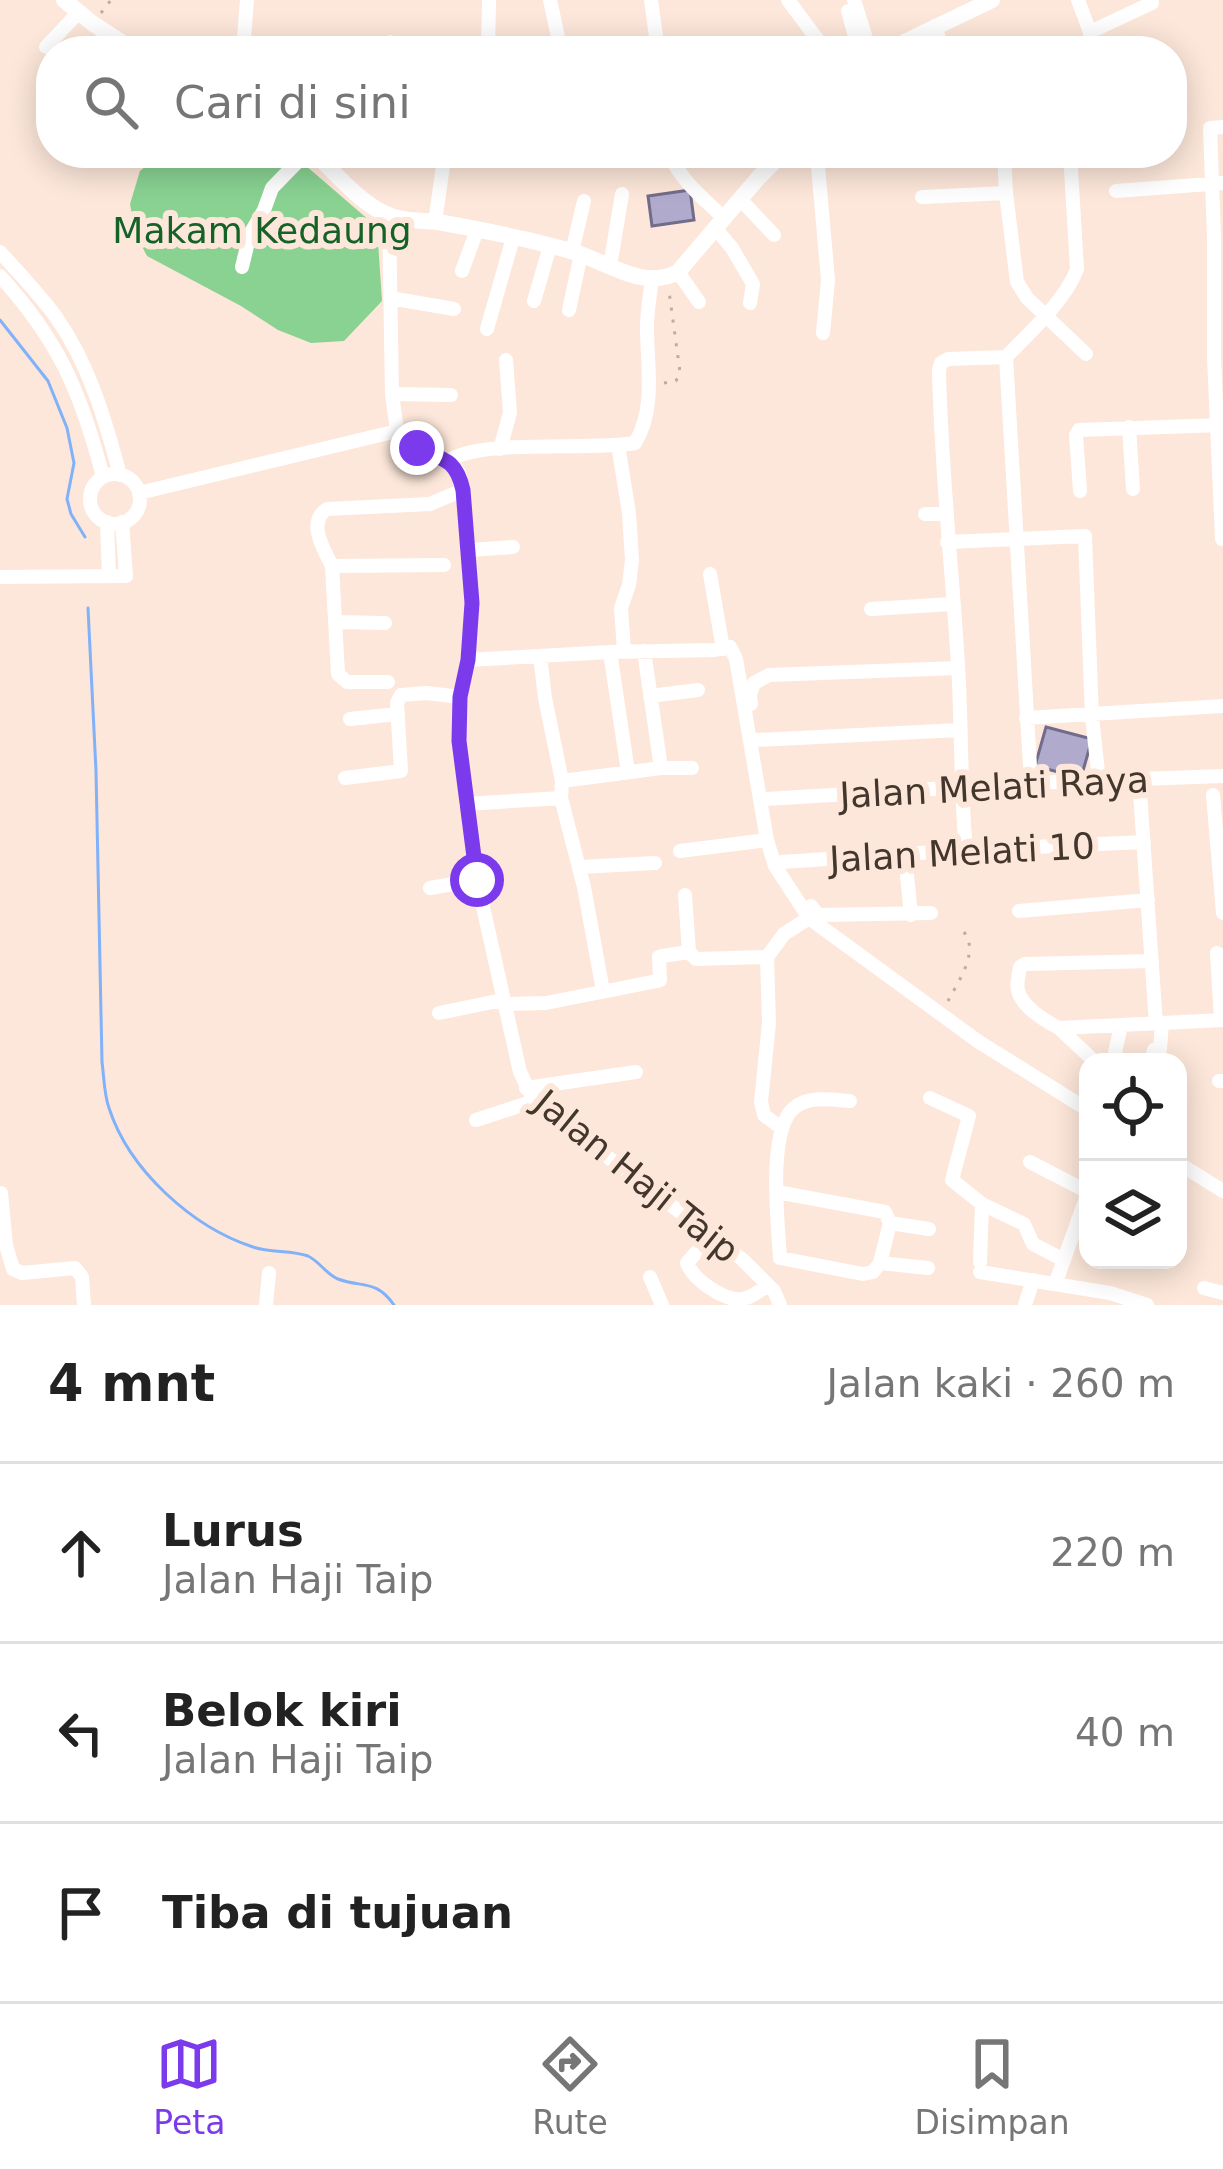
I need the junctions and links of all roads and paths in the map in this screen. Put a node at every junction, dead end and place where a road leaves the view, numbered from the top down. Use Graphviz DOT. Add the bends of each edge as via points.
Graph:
graph roads {
  1 [pos="64,0"];
  2 [pos="247,0"];
  3 [pos="489,0"];
  4 [pos="550,0"];
  5 [pos="651,0"];
  6 [pos="788,0"];
  7 [pos="849,0"];
  8 [pos="992,0"];
  9 [pos="1078,0"];
  10 [pos="1152,3"];
  11 [pos="78,14"];
  12 [pos="935,26"];
  13 [pos="1090,32"];
  14 [pos="57,36"];
  15 [pos="112,36"];
  16 [pos="244,36"];
  17 [pos="488,36"];
  18 [pos="558,36"];
  19 [pos="655,36"];
  20 [pos="815,36"];
  21 [pos="856,36"];
  22 [pos="864,36"];
  23 [pos="915,36"];
  24 [pos="938,36"];
  25 [pos="1090,36"];
  26 [pos="1223,127"];
  27 [pos="295,168"];
  28 [pos="329,168"];
  29 [pos="443,168"];
  30 [pos="676,168"];
  31 [pos="770,168"];
  32 [pos="814,168"];
  33 [pos="1005,168"];
  34 [pos="1071,168"];
  35 [pos="1218,184"];
  36 [pos="1116,191"];
  37 [pos="1006,193"];
  38 [pos="622,194"];
  39 [pos="922,197"];
  40 [pos="740,199"];
  41 [pos="584,201"];
  42 [pos="389,216"];
  43 [pos="435,222"];
  44 [pos="719,223"];
  45 [pos="477,230"];
  46 [pos="774,236"];
  47 [pos="1219,237"];
  48 [pos="513,238"];
  49 [pos="550,246"];
  50 [pos="0,252"];
  51 [pos="577,253"];
  52 [pos="610,266"];
  53 [pos="242,267"];
  54 [pos="462,271"];
  55 [pos="0,276"];
  56 [pos="666,276"];
  57 [pos="1219,294"];
  58 [pos="390,298"];
  59 [pos="534,301"];
  60 [pos="698,302"];
  61 [pos="750,303"];
  62 [pos="454,309"];
  63 [pos="569,310"];
  64 [pos="1044,316"];
  65 [pos="487,329"];
  66 [pos="823,333"];
  67 [pos="1086,354"];
  68 [pos="1006,357"];
  69 [pos="1219,358"];
  70 [pos="506,360"];
  71 [pos="650,384"];
  72 [pos="392,394"];
  73 [pos="451,395"];
  74 [pos="1220,425"];
  75 [pos="1129,427"];
  76 [pos="397,431"];
  77 [pos="618,445"];
  78 [pos="500,449"];
  79 [pos="448,461"];
  80 [pos="120,475"];
  81 [pos="103,477"];
  82 [pos="1221,477"];
  83 [pos="1133,489"];
  84 [pos="463,490"];
  85 [pos="1080,491"];
  86 [pos="139,493"];
  87 [pos="925,514"];
  88 [pos="946,514"];
  89 [pos="115,522"];
  90 [pos="1015,538"];
  91 [pos="1222,538"];
  92 [pos="947,542"];
  93 [pos="513,547"];
  94 [pos="469,550"];
  95 [pos="444,565"];
  96 [pos="332,566"];
  97 [pos="710,574"];
  98 [pos="109,576"];
  99 [pos="0,577"];
  100 [pos="952,604"];
  101 [pos="871,609"];
  102 [pos="336,622"];
  103 [pos="386,623"];
  104 [pos="727,648"];
  105 [pos="617,651"];
  106 [pos="644,651"];
  107 [pos="540,656"];
  108 [pos="468,660"];
  109 [pos="958,668"];
  110 [pos="388,682"];
  111 [pos="698,690"];
  112 [pos="650,696"];
  113 [pos="460,697"];
  114 [pos="1223,706"];
  115 [pos="1092,713"];
  116 [pos="398,714"];
  117 [pos="1026,718"];
  118 [pos="350,719"];
  119 [pos="959,730"];
  120 [pos="756,740"];
  121 [pos="692,768"];
  122 [pos="661,769"];
  123 [pos="628,772"];
  124 [pos="1223,776"];
  125 [pos="345,778"];
  126 [pos="1139,779"];
  127 [pos="562,781"];
  128 [pos="1099,781"];
  129 [pos="1031,783"];
  130 [pos="960,789"];
  131 [pos="1213,795"];
  132 [pos="561,798"];
  133 [pos="766,800"];
  134 [pos="466,804"];
  135 [pos="767,840"];
  136 [pos="1144,842"];
  137 [pos="966,850"];
  138 [pos="680,851"];
  139 [pos="905,855"];
  140 [pos="781,862"];
  141 [pos="656,863"];
  142 [pos="580,866"];
  143 [pos="477,880"];
  144 [pos="430,888"];
  145 [pos="685,895"];
  146 [pos="1148,900"];
  147 [pos="1019,911"];
  148 [pos="1223,913"];
  149 [pos="931,914"];
  150 [pos="911,915"];
  151 [pos="809,918"];
  152 [pos="959,927"];
  153 [pos="689,952"];
  154 [pos="1217,953"];
  155 [pos="767,957"];
  156 [pos="1152,961"];
  157 [pos="603,991"];
  158 [pos="502,1002"];
  159 [pos="439,1013"];
  160 [pos="942,1013"];
  161 [pos="1222,1020"];
  162 [pos="1159,1024"];
  163 [pos="1120,1025"];
  164 [pos="1059,1028"];
  165 [pos="1085,1053"];
  166 [pos="1115,1053"];
  167 [pos="1153,1053"];
  168 [pos="636,1072"];
  169 [pos="530,1094"];
  170 [pos="929,1098"];
  171 [pos="850,1101"];
  172 [pos="1079,1104"];
  173 [pos="476,1120"];
  174 [pos="780,1127"];
  175 [pos="1030,1162"];
  176 [pos="1187,1169"];
  177 [pos="1079,1187"];
  178 [pos="777,1192"];
  179 [pos="1223,1192"];
  180 [pos="1,1193"];
  181 [pos="982,1204"];
  182 [pos="1079,1218"];
  183 [pos="890,1222"];
  184 [pos="929,1229"];
  185 [pos="711,1236"];
  186 [pos="3,1246"];
  187 [pos="780,1258"];
  188 [pos="1064,1260"];
  189 [pos="880,1263"];
  190 [pos="928,1268"];
  191 [pos="269,1273"];
  192 [pos="650,1277"];
  193 [pos="1033,1280"];
  194 [pos="1056,1282"];
  195 [pos="1204,1288"];
  196 [pos="1223,1293"];
  197 [pos="774,1294"];
  198 [pos="84,1305"];
  199 [pos="266,1305"];
  200 [pos="662,1305"];
  201 [pos="1025,1305"];
  202 [pos="1147,1305"];
  1 -- 11 [label="main road"];
  2 -- 16 [label="street"];
  3 -- 17 [label="street"];
  4 -- 18 [label="street"];
  5 -- 19 [label="street"];
  6 -- 20 [label="street"];
  7 -- 21 [label="street"];
  7 -- 22 [label="street"];
  8 -- 12 [label="main road"];
  9 -- 13 [label="street"];
  10 -- 13 [label="street"];
  11 -- 14 [label="street"];
  11 -- 15 [label="main road"];
  12 -- 23 [label="main road"];
  12 -- 24 [label="street"];
  13 -- 25 [label="street"];
  26 -- 35 [label="street" via="1210,128"];
  27 -- 53 [label="street" via="272,188"];
  28 -- 42 [label="main road"];
  29 -- 43 [label="street"];
  30 -- 44 [label="street"];
  31 -- 40 [label="main road"];
  32 -- 66 [label="street" via="828,280"];
  33 -- 37 [label="street"];
  34 -- 64 [label="street" via="1078,269"];
  35 -- 36 [label="street"];
  35 -- 47 [label="street"];
  37 -- 39 [label="street"];
  37 -- 64 [label="street" via="1017,282"];
  38 -- 52 [label="street"];
  40 -- 44 [label="main road"];
  40 -- 46 [label="street"];
  41 -- 51 [label="street"];
  42 -- 43 [label="main road"];
  42 -- 58 [label="street"];
  43 -- 45 [label="main road"];
  44 -- 56 [label="main road"];
  44 -- 61 [label="street" via="754,284"];
  45 -- 48 [label="main road"];
  45 -- 54 [label="street"];
  47 -- 57 [label="street"];
  48 -- 49 [label="main road"];
  48 -- 65 [label="street"];
  49 -- 51 [label="main road"];
  49 -- 59 [label="street"];
  50 -- 80 [label="street" via="76,350"];
  51 -- 52 [label="main road"];
  51 -- 63 [label="street"];
  52 -- 56 [label="main road"];
  55 -- 81 [label="street" via="62,358"];
  56 -- 60 [label="street"];
  56 -- 71 [label="street" via="647,323"];
  56 -- 71 [label="path" via="680,372 676,381"];
  57 -- 69 [label="street"];
  58 -- 62 [label="street"];
  58 -- 72 [label="street"];
  64 -- 67 [label="street"];
  64 -- 68 [label="street"];
  68 -- 88 [label="street" via="940,363"];
  68 -- 90 [label="street"];
  69 -- 74 [label="street"];
  70 -- 78 [label="street" via="510,413"];
  71 -- 77 [label="street" via="638,440"];
  72 -- 73 [label="street"];
  72 -- 76 [label="street"];
  74 -- 75 [label="street"];
  74 -- 82 [label="street"];
  75 -- 83 [label="street"];
  75 -- 85 [label="street" via="1076,432"];
  76 -- 79 [label="street"];
  76 -- 86 [label="street"];
  77 -- 78 [label="street"];
  77 -- 105 [label="street" via="632,560"];
  78 -- 79 [label="street"];
  79 -- 84 [label="street, Jalan Haji Taip"];
  80 -- 81 [label="street"];
  80 -- 86 [label="street"];
  81 -- 89 [label="street" via="90,505"];
  82 -- 91 [label="street"];
  84 -- 94 [label="street, Jalan Haji Taip"];
  84 -- 96 [label="street" via="430,504 322,512 316,521"];
  86 -- 89 [label="street" via="129,519"];
  87 -- 88 [label="street"];
  88 -- 92 [label="street"];
  89 -- 98 [label="street"];
  89 -- 98 [label="street" via="126,575"];
  90 -- 92 [label="street"];
  90 -- 115 [label="street" via="1085,536"];
  90 -- 117 [label="street"];
  92 -- 100 [label="street"];
  93 -- 94 [label="street"];
  94 -- 108 [label="street, Jalan Haji Taip"];
  95 -- 96 [label="street"];
  96 -- 102 [label="street"];
  97 -- 104 [label="street"];
  98 -- 99 [label="street"];
  100 -- 101 [label="street"];
  100 -- 109 [label="street"];
  102 -- 103 [label="street"];
  102 -- 110 [label="street" via="340,678"];
  104 -- 106 [label="street"];
  104 -- 135 [label="street" via="736,659"];
  105 -- 106 [label="street"];
  105 -- 107 [label="street"];
  105 -- 123 [label="street"];
  106 -- 112 [label="street"];
  107 -- 108 [label="street"];
  107 -- 127 [label="street"];
  108 -- 113 [label="street, Jalan Haji Taip"];
  109 -- 119 [label="street"];
  109 -- 120 [label="street" via="769,675 750,694"];
  111 -- 112 [label="street"];
  112 -- 122 [label="street"];
  113 -- 116 [label="street" via="403,694"];
  113 -- 134 [label="street, Jalan Haji Taip"];
  114 -- 115 [label="street"];
  115 -- 117 [label="street"];
  115 -- 128 [label="street"];
  116 -- 118 [label="street"];
  116 -- 125 [label="street" via="401,770"];
  117 -- 129 [label="street"];
  119 -- 120 [label="street"];
  119 -- 130 [label="street"];
  120 -- 133 [label="street"];
  121 -- 122 [label="street"];
  122 -- 123 [label="street"];
  123 -- 127 [label="street"];
  124 -- 126 [label="street, Jalan Melati Raya"];
  126 -- 128 [label="street, Jalan Melati Raya"];
  126 -- 136 [label="street"];
  127 -- 132 [label="street"];
  128 -- 129 [label="street, Jalan Melati Raya"];
  129 -- 130 [label="street, Jalan Melati Raya"];
  130 -- 133 [label="street, Jalan Melati Raya"];
  130 -- 137 [label="street"];
  131 -- 148 [label="street"];
  132 -- 134 [label="street"];
  132 -- 142 [label="street"];
  133 -- 140 [label="street"];
  134 -- 143 [label="street, Jalan Haji Taip"];
  135 -- 138 [label="street"];
  135 -- 151 [label="street"];
  136 -- 137 [label="street, Jalan Melati 10"];
  136 -- 146 [label="street"];
  137 -- 139 [label="street, Jalan Melati 10"];
  139 -- 140 [label="street, Jalan Melati 10"];
  139 -- 150 [label="street"];
  140 -- 150 [label="street" via="818,915"];
  141 -- 142 [label="street"];
  142 -- 157 [label="street"];
  143 -- 144 [label="street"];
  143 -- 158 [label="street, Jalan Haji Taip"];
  145 -- 153 [label="street"];
  146 -- 147 [label="street"];
  146 -- 156 [label="street"];
  149 -- 150 [label="street"];
  151 -- 155 [label="street"];
  151 -- 160 [label="street"];
  152 -- 160 [label="path" via="970,939 970,957"];
  153 -- 155 [label="street" via="696,959"];
  153 -- 157 [label="street" via="658,957 660,980"];
  154 -- 161 [label="street"];
  155 -- 174 [label="street" via="761,1102"];
  156 -- 162 [label="street"];
  156 -- 164 [label="street" via="1022,965 1020,996"];
  157 -- 158 [label="street"];
  158 -- 159 [label="street"];
  158 -- 169 [label="street, Jalan Haji Taip"];
  160 -- 172 [label="street"];
  161 -- 162 [label="street"];
  162 -- 163 [label="street"];
  162 -- 167 [label="street" via="1160,1049"];
  163 -- 164 [label="street"];
  163 -- 166 [label="street"];
  164 -- 165 [label="street"];
  168 -- 169 [label="street"];
  169 -- 173 [label="street"];
  169 -- 185 [label="street, Jalan Haji Taip"];
  170 -- 181 [label="street" via="969,1116 952,1180"];
  171 -- 174 [label="street" via="802,1103"];
  174 -- 178 [label="street"];
  175 -- 177 [label="street"];
  176 -- 179 [label="street"];
  178 -- 183 [label="street" via="880,1209"];
  178 -- 187 [label="street"];
  180 -- 186 [label="street"];
  181 -- 188 [label="street" via="1024,1224 1033,1244"];
  181 -- 193 [label="street" via="980,1267"];
  182 -- 188 [label="street"];
  183 -- 184 [label="street"];
  183 -- 189 [label="street"];
  185 -- 197 [label="street, Jalan Haji Taip"];
  185 -- 197 [label="street" via="689,1271 735,1299"];
  186 -- 198 [label="street" via="17,1272 79,1270"];
  187 -- 189 [label="street" via="863,1274"];
  187 -- 197 [label="street"];
  188 -- 194 [label="street"];
  189 -- 190 [label="street"];
  191 -- 199 [label="street"];
  192 -- 200 [label="street"];
  193 -- 194 [label="street"];
  193 -- 201 [label="street"];
  194 -- 202 [label="street"];
  195 -- 196 [label="street"];
}
